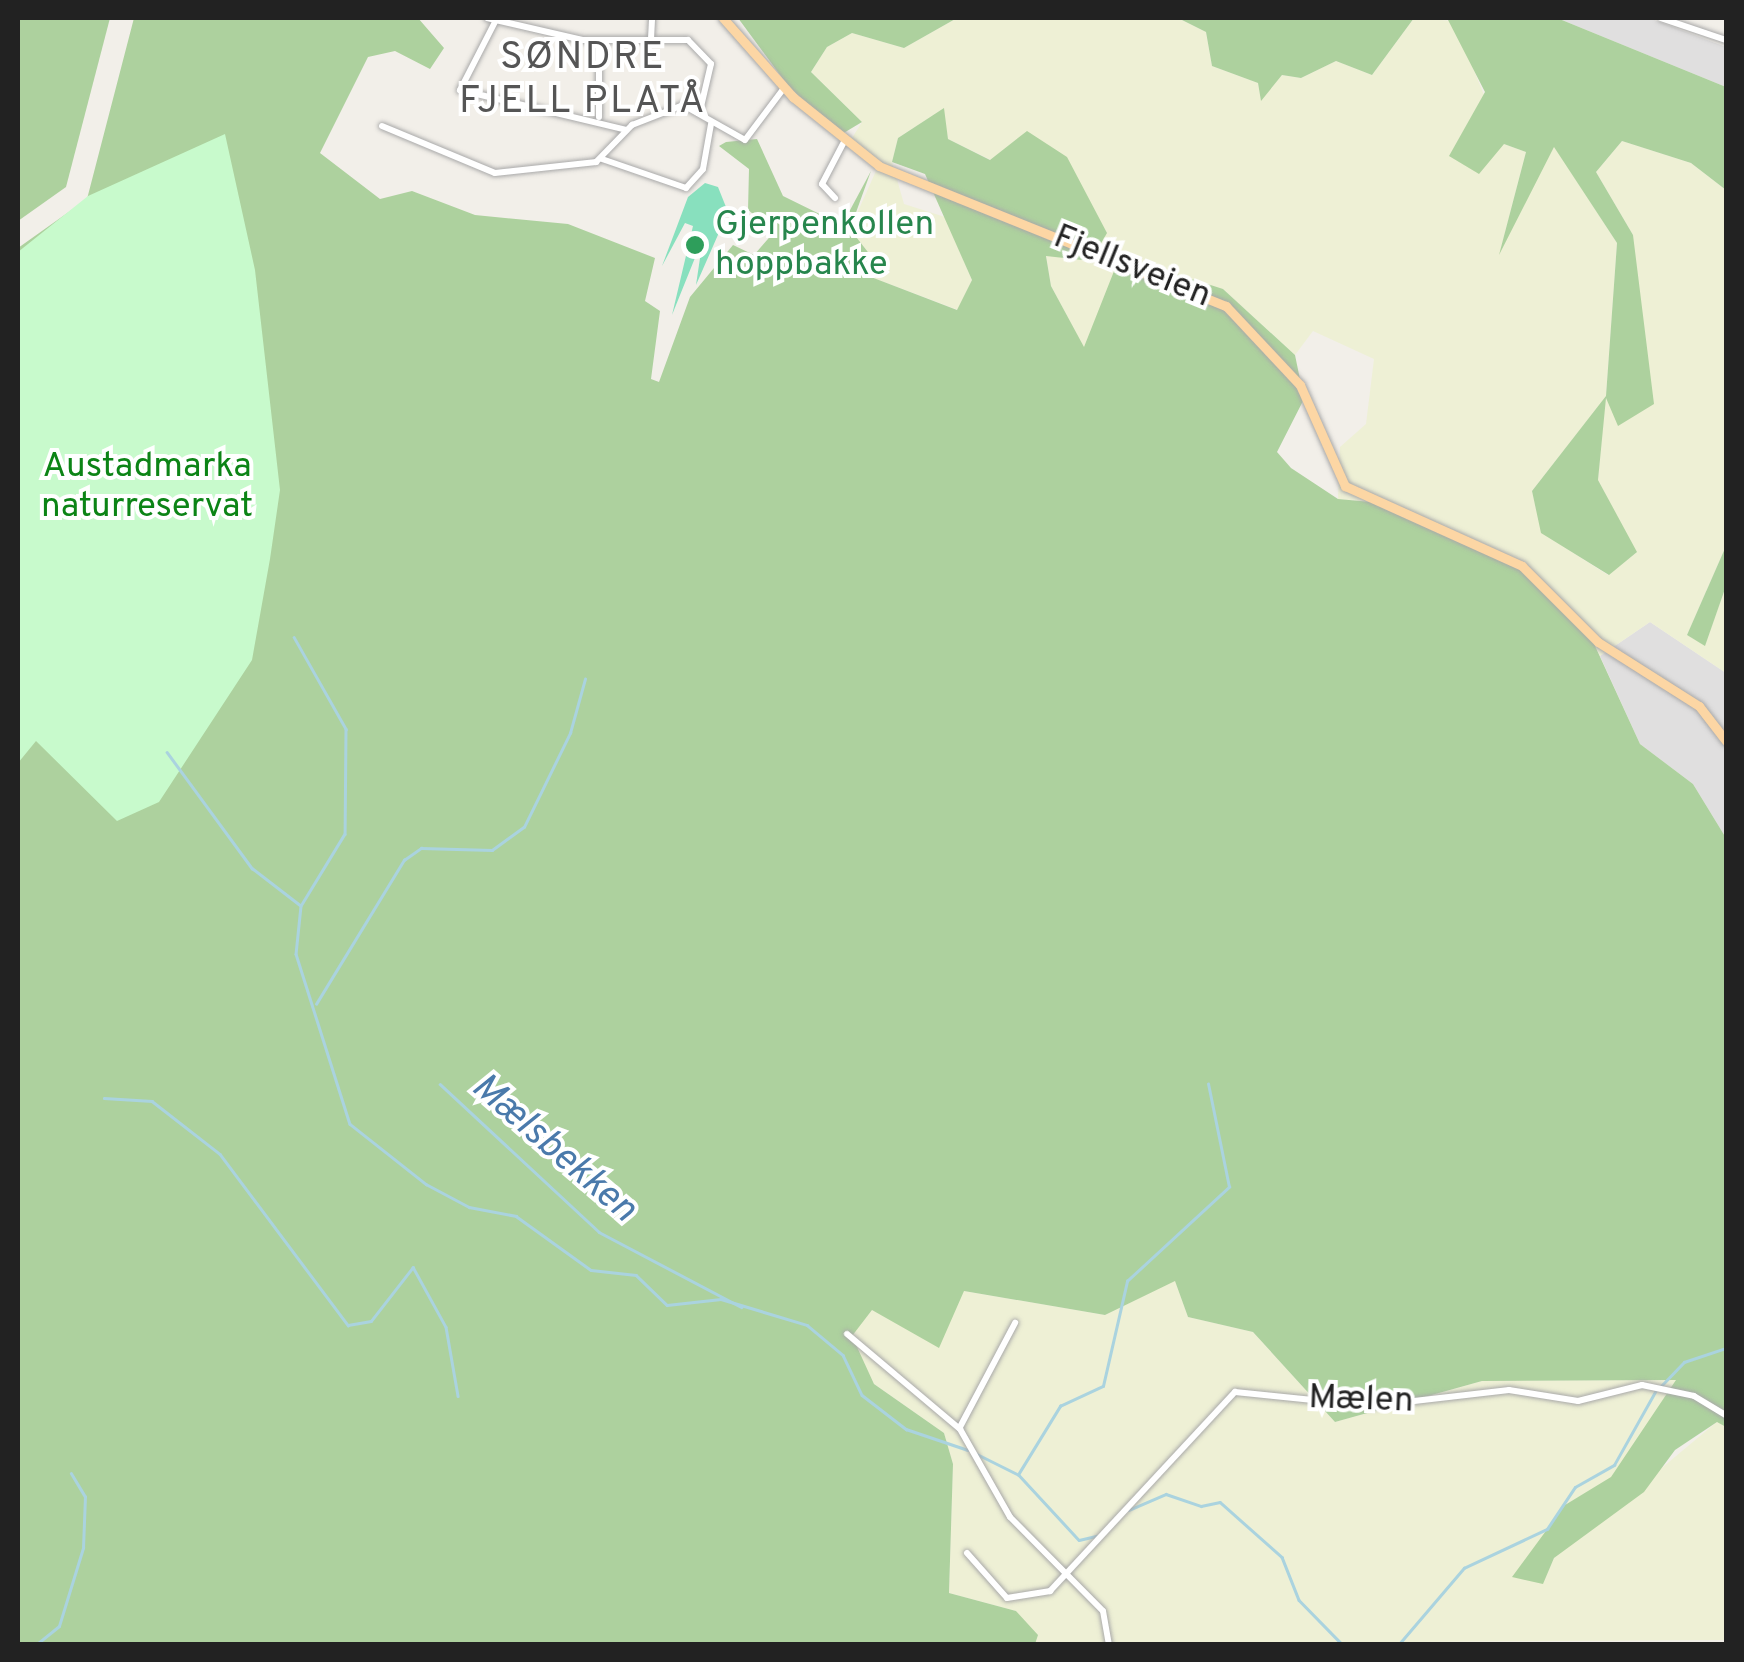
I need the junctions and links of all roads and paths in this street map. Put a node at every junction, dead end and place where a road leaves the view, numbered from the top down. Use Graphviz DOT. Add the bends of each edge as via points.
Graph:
graph roads {
  1 [pos="652,18"];
  2 [pos="723,18"];
  3 [pos="1661,18"];
  4 [pos="492,19"];
  5 [pos="651,39"];
  6 [pos="1726,40"];
  7 [pos="599,41"];
  8 [pos="784,88"];
  9 [pos="700,111"];
  10 [pos="599,118"];
  11 [pos="711,124"];
  12 [pos="382,126"];
  13 [pos="626,130"];
  14 [pos="845,140"];
  15 [pos="602,159"];
  16 [pos="835,198"];
  17 [pos="1726,741"];
  18 [pos="1015,1323"];
  19 [pos="848,1334"];
  20 [pos="1726,1415"];
  21 [pos="960,1428"];
  22 [pos="967,1554"];
  23 [pos="1067,1578"];
  24 [pos="1109,1644"];
  1 -- 5 [label="street"];
  2 -- 8 [label="main road, Fjellsveien"];
  3 -- 6 [label="street"];
  4 -- 7 [label="street"];
  4 -- 10 [label="street" via="460,90"];
  5 -- 7 [label="street"];
  5 -- 9 [label="street" via="688,40 708,58 713,80"];
  7 -- 10 [label="street"];
  8 -- 11 [label="street" via="750,138"];
  8 -- 14 [label="main road, Fjellsveien"];
  9 -- 11 [label="street"];
  9 -- 13 [label="street" via="678,106"];
  10 -- 13 [label="street"];
  11 -- 15 [label="street" via="703,170 686,188"];
  12 -- 15 [label="street" via="482,173"];
  13 -- 15 [label="street"];
  14 -- 16 [label="street" via="822,186"];
  14 -- 17 [label="main road, Fjellsveien" via="889,172 1226,306 1294,376 1345,486 1522,566 1598,642 1699,706"];
  18 -- 21 [label="street"];
  19 -- 21 [label="street"];
  20 -- 23 [label="street, Mælen" via="1702,1398 1637,1385 1578,1401 1509,1390 1371,1406 1235,1392"];
  21 -- 23 [label="street" via="1010,1516"];
  22 -- 23 [label="street" via="1014,1600"];
  23 -- 24 [label="street" via="1103,1611"];
}
